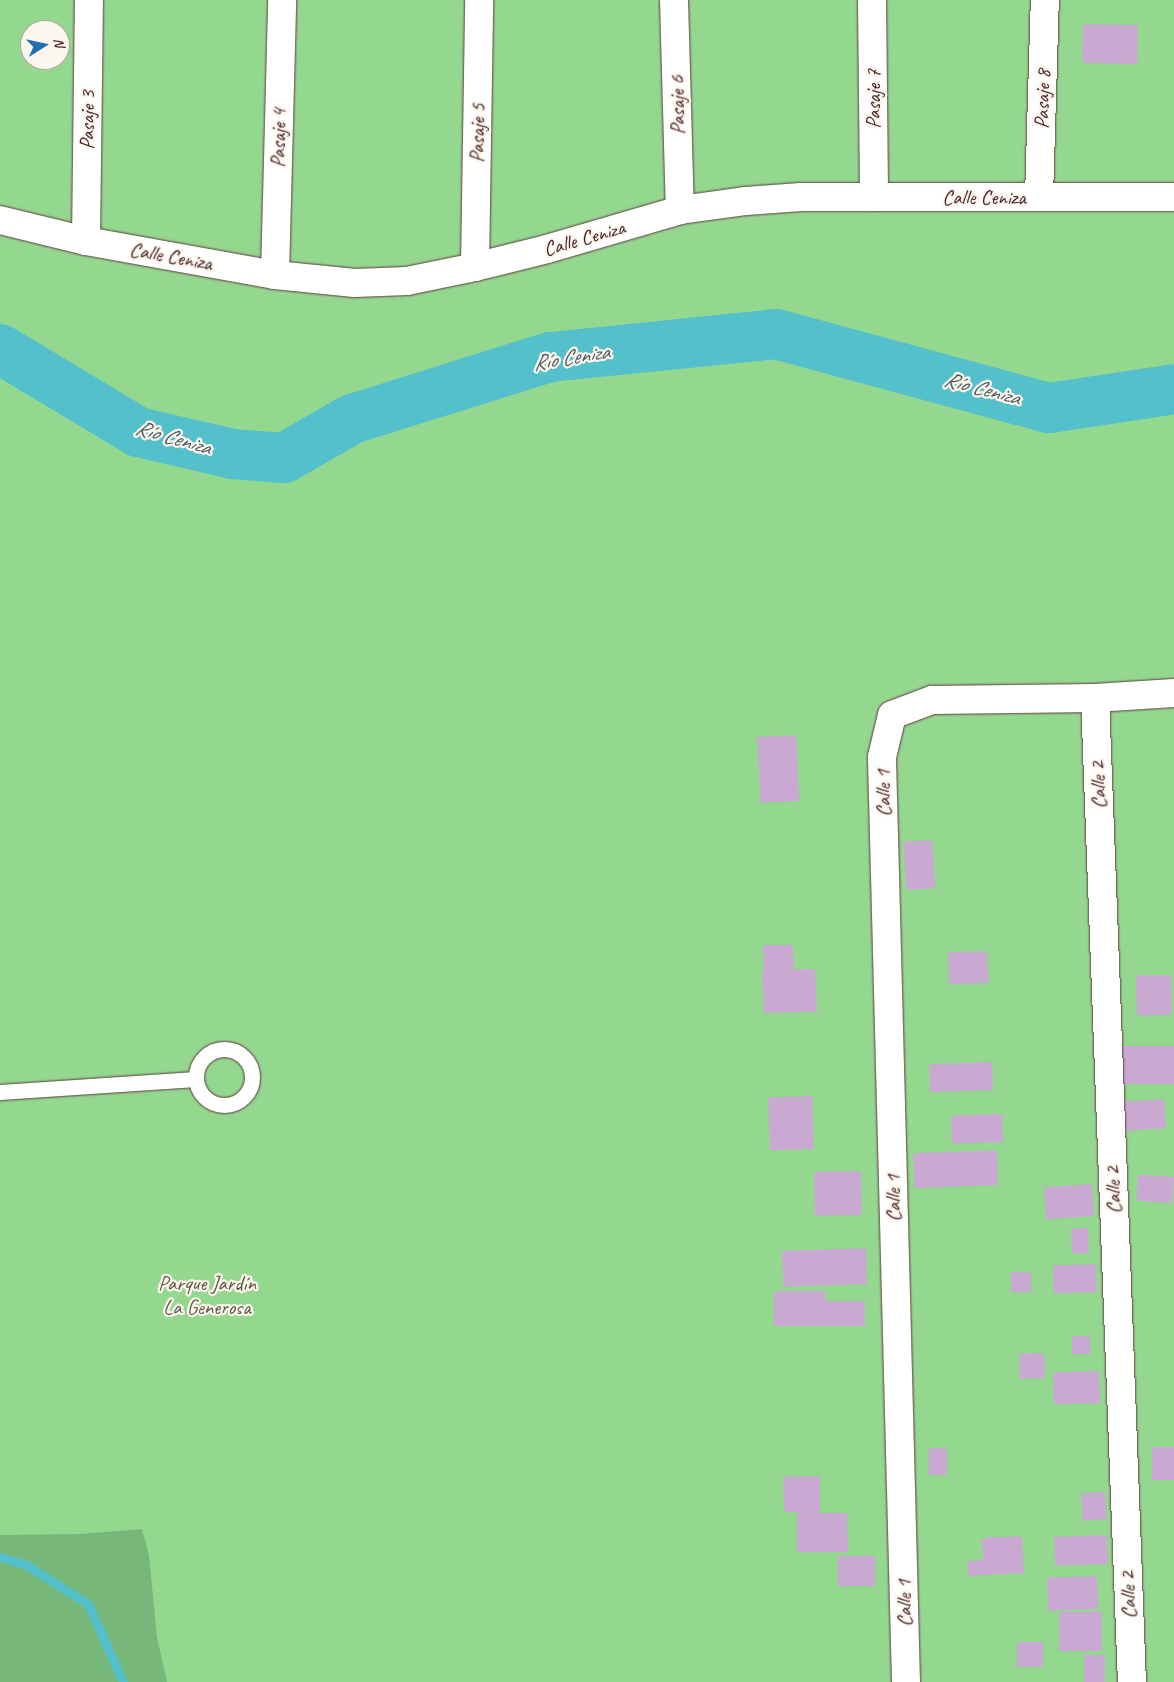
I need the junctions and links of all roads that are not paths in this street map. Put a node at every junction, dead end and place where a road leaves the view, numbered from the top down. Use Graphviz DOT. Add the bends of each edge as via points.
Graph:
graph roads {
  1 [pos="89,0"];
  2 [pos="282,0"];
  3 [pos="479,0"];
  4 [pos="674,0"];
  5 [pos="872,0"];
  6 [pos="1045,0"];
  7 [pos="874,197"];
  8 [pos="1039,197"];
  9 [pos="1174,197"];
  10 [pos="680,210"];
  11 [pos="0,220"];
  12 [pos="86,241"];
  13 [pos="475,267"];
  14 [pos="275,275"];
  15 [pos="1174,693"];
  16 [pos="1095,698"];
  17 [pos="196,1079"];
  18 [pos="0,1092"];
  19 [pos="906,1682"];
  20 [pos="1132,1682"];
  1 -- 12 [label="street, Pasaje 3"];
  2 -- 14 [label="street, Pasaje 4"];
  3 -- 13 [label="street, Pasaje 5"];
  4 -- 10 [label="street, Pasaje 6"];
  5 -- 7 [label="street, Pasaje 7"];
  6 -- 8 [label="street, Pasaje 8"];
  7 -- 8 [label="street, Calle Ceniza"];
  7 -- 10 [label="street, Calle Ceniza" via="801,197"];
  8 -- 9 [label="street, Calle Ceniza"];
  10 -- 13 [label="street, Calle Ceniza"];
  11 -- 12 [label="street, Calle Ceniza"];
  12 -- 14 [label="street, Calle Ceniza"];
  13 -- 14 [label="street, Calle Ceniza" via="407,281 355,283"];
  15 -- 16 [label="street"];
  16 -- 19 [label="street, Calle 1" via="932,700 892,716 882,757"];
  16 -- 20 [label="street, Calle 2"];
  17 -- 18 [label="lane"];
}
